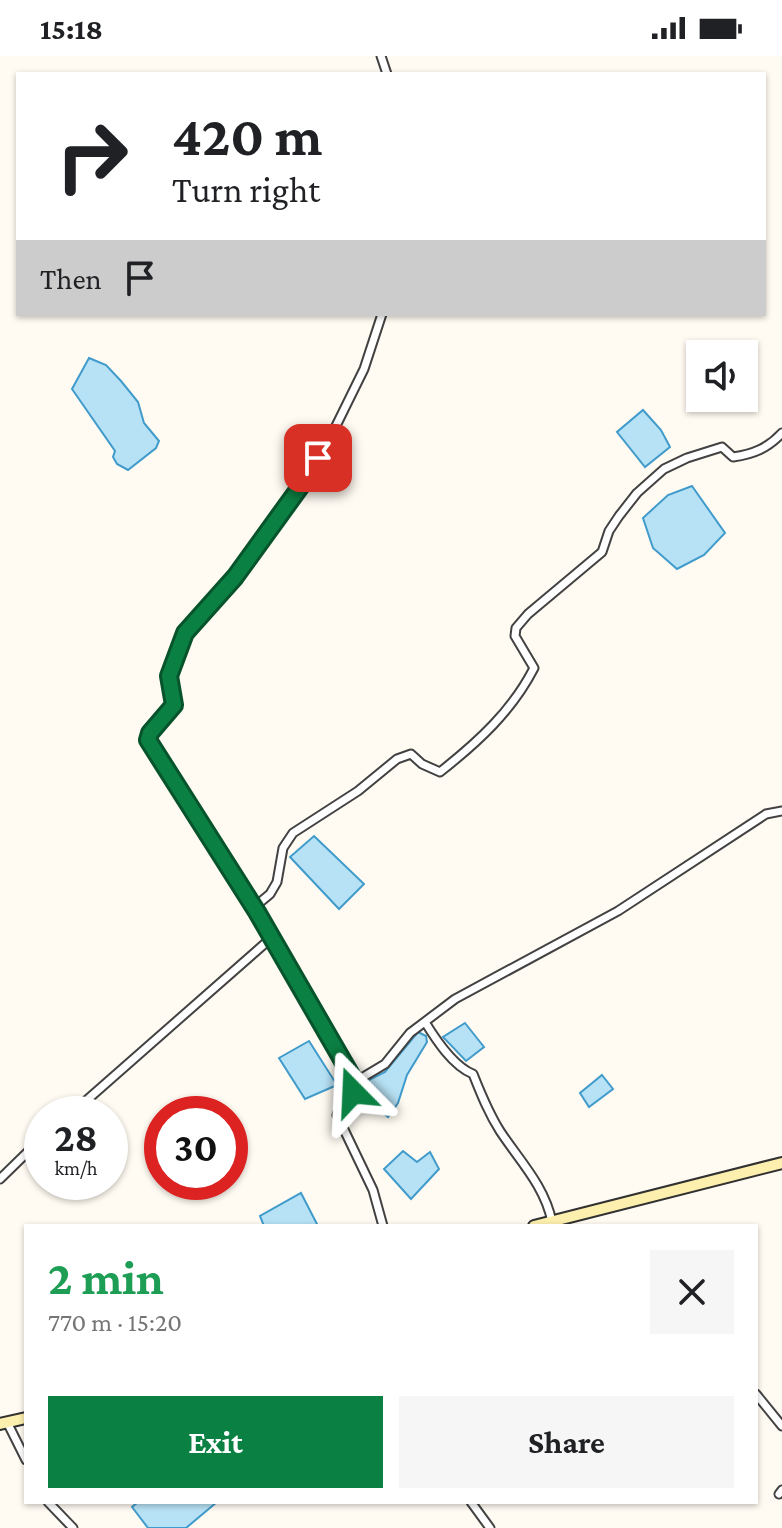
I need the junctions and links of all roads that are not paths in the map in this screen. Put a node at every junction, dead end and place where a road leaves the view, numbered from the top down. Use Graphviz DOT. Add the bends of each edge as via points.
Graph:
graph roads {
  1 [pos="381,316"];
  2 [pos="782,433"];
  3 [pos="782,811"];
  4 [pos="257,912"];
  5 [pos="270,939"];
  6 [pos="425,1022"];
  7 [pos="355,1082"];
  8 [pos="91,1096"];
  9 [pos="24,1156"];
  10 [pos="782,1163"];
  11 [pos="0,1179"];
  12 [pos="558,1222"];
  13 [pos="382,1224"];
  14 [pos="758,1396"];
  15 [pos="24,1418"];
  16 [pos="4,1423"];
  17 [pos="782,1426"];
  18 [pos="24,1457"];
  19 [pos="50,1504"];
  20 [pos="472,1504"];
  21 [pos="73,1528"];
  22 [pos="490,1528"];
  1 -- 4 [label="street" via="364,369 303,483 235,577 185,633 169,676 174,705 148,740"];
  2 -- 4 [label="street" via="770,446 749,455 733,457 722,447 687,458 664,469 637,493 609,531 602,552 516,628 515,636 534,668 504,715 440,772 411,754 397,759 293,833 283,848 277,882"];
  3 -- 6 [label="street" via="766,814 643,896 455,999"];
  4 -- 5 [label="street"];
  5 -- 7 [label="street"];
  5 -- 8 [label="street"];
  6 -- 7 [label="street" via="385,1064"];
  6 -- 12 [label="street" via="445,1050 473,1074 484,1105"];
  7 -- 13 [label="street" via="337,1115 373,1190"];
  9 -- 11 [label="street"];
  10 -- 12 [label="street"];
  14 -- 17 [label="street"];
  15 -- 16 [label="street"];
  16 -- 18 [label="street"];
  19 -- 21 [label="street"];
  20 -- 22 [label="street"];
}
